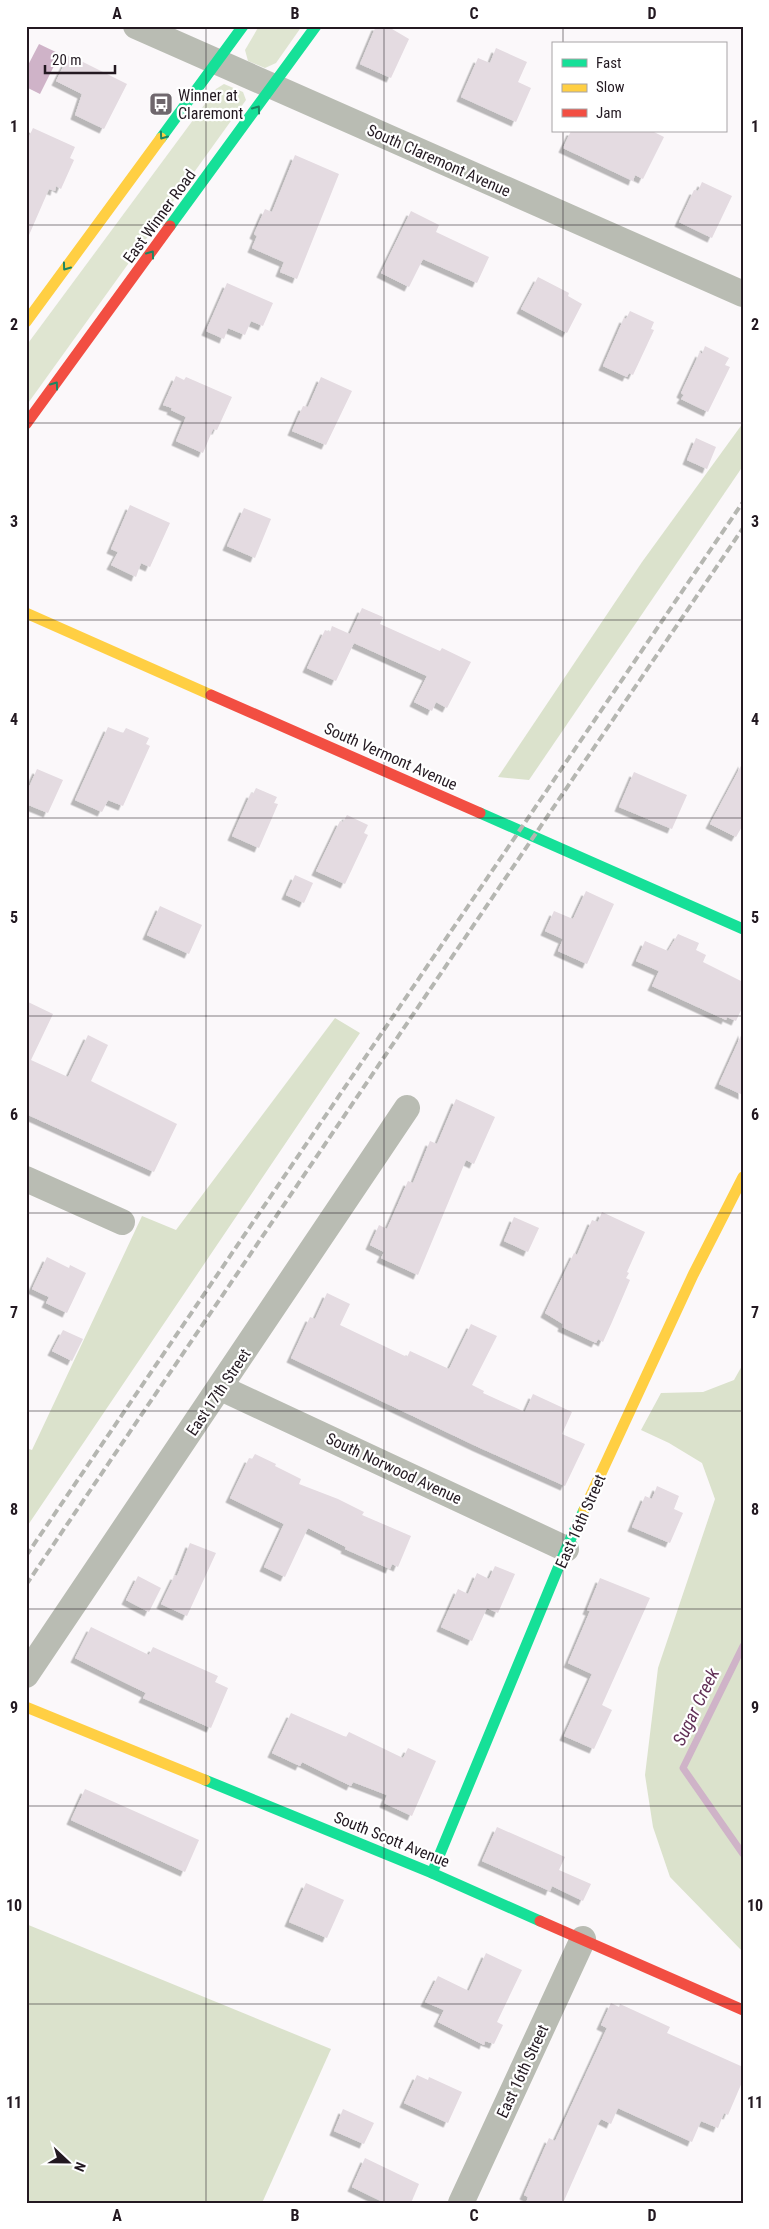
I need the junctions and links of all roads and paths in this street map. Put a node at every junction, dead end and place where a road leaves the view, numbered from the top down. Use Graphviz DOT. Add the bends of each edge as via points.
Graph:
graph roads {
  1 [pos="136,26"];
  2 [pos="243,26"];
  3 [pos="316,26"];
  4 [pos="217,62"];
  5 [pos="273,87"];
  6 [pos="743,294"];
  7 [pos="26,322"];
  8 [pos="26,424"];
  9 [pos="26,613"];
  10 [pos="743,929"];
  11 [pos="407,1108"];
  12 [pos="743,1177"];
  13 [pos="26,1179"];
  14 [pos="122,1222"];
  15 [pos="220,1388"];
  16 [pos="566,1549"];
  17 [pos="26,1675"];
  18 [pos="26,1707"];
  19 [pos="432,1873"];
  20 [pos="582,1939"];
  21 [pos="743,2010"];
  22 [pos="461,2203"];
  1 -- 4 [label="street, South Claremont Avenue"];
  2 -- 4 [label="street"];
  3 -- 5 [label="street, East Winner Road"];
  4 -- 5 [label="street, South Claremont Avenue"];
  4 -- 7 [label="street, one-way"];
  5 -- 6 [label="street, South Claremont Avenue"];
  8 -- 5 [label="street, East Winner Road, one-way"];
  9 -- 10 [label="street, South Vermont Avenue"];
  11 -- 15 [label="street, East 17th Street"];
  12 -- 16 [label="street, East 16th Street" via="693,1275"];
  13 -- 14 [label="street"];
  15 -- 16 [label="street, South Norwood Avenue"];
  15 -- 17 [label="street, East 17th Street"];
  16 -- 19 [label="street, East 16th Street"];
  18 -- 19 [label="street, South Scott Avenue"];
  19 -- 20 [label="street, South Scott Avenue"];
  20 -- 21 [label="street, South Scott Avenue"];
  20 -- 22 [label="street, East 16th Street"];
}
